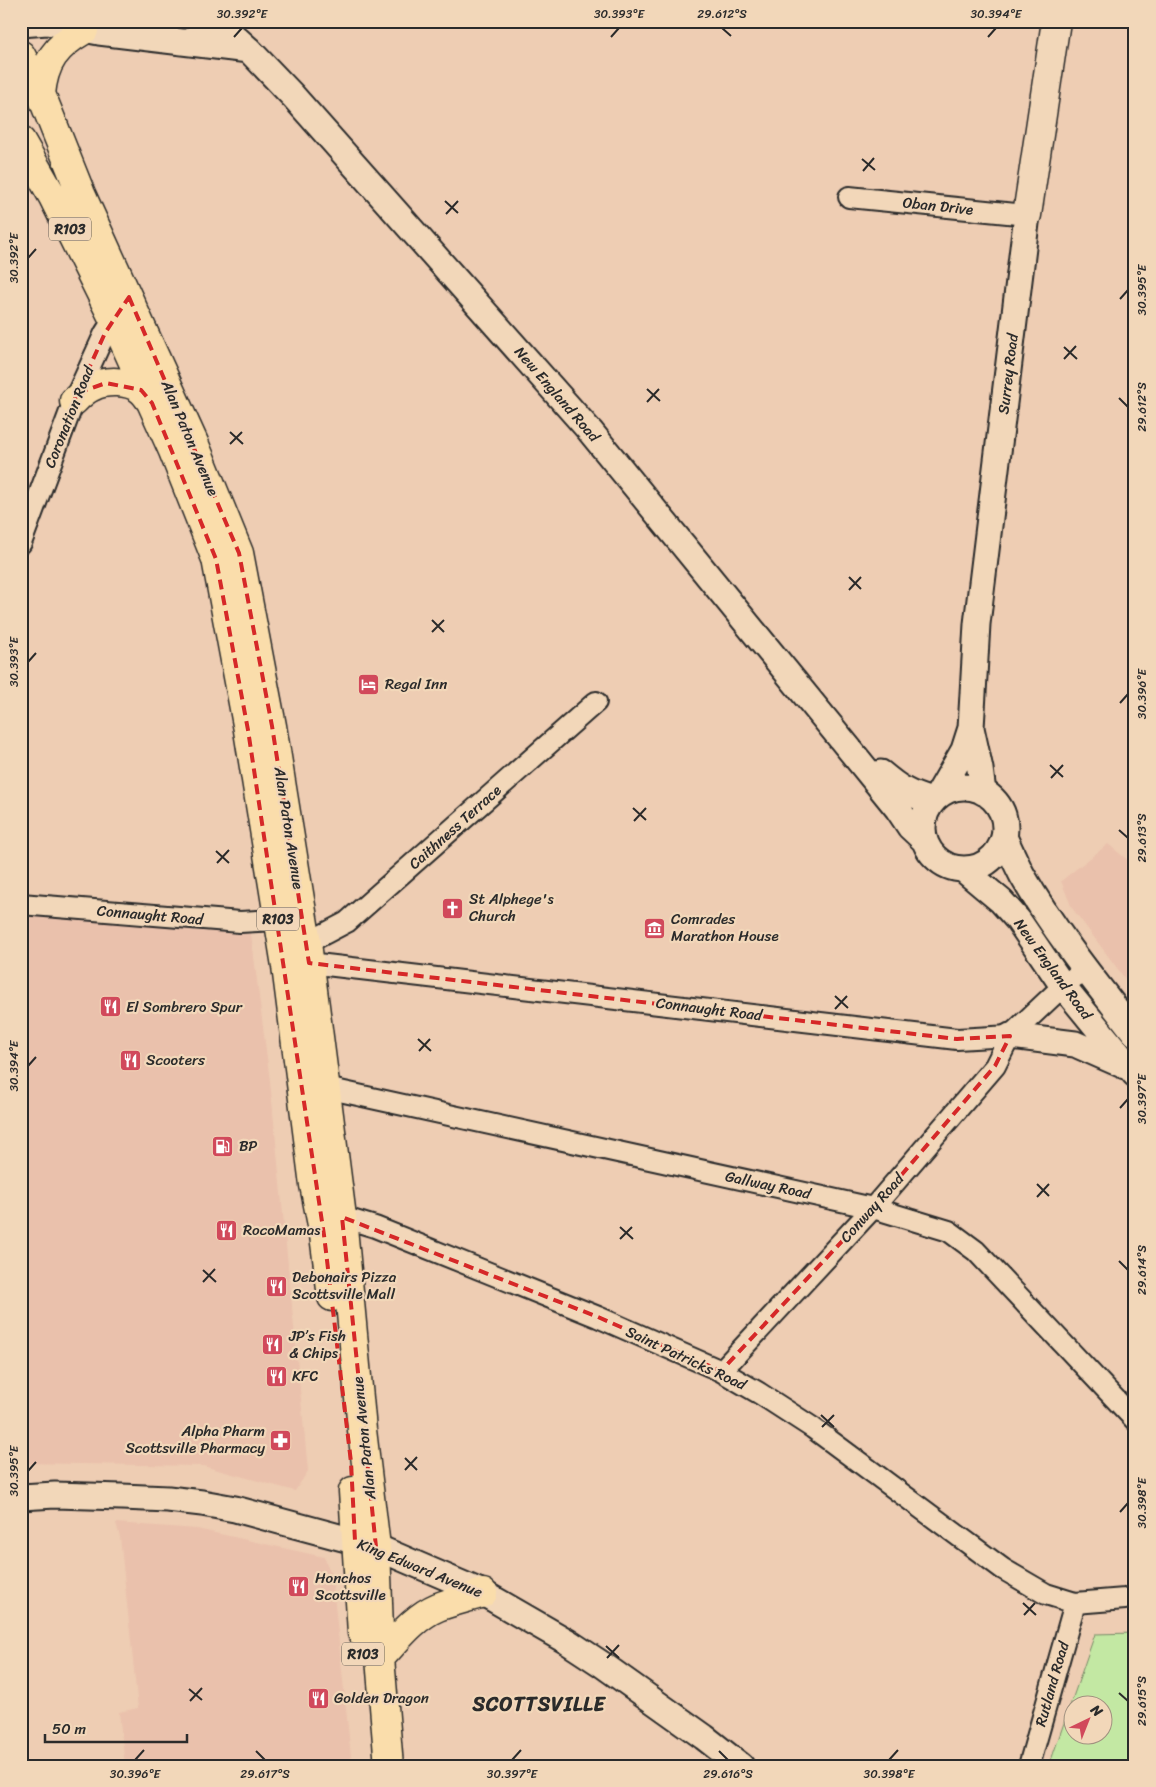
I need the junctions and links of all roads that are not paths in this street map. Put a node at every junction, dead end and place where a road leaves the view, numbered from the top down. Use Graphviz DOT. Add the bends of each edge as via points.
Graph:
graph roads {
  1 [pos="213,21"];
  2 [pos="217,21"];
  3 [pos="1056,21"];
  4 [pos="21,24"];
  5 [pos="84,30"];
  6 [pos="186,42"];
  7 [pos="249,50"];
  8 [pos="21,55"];
  9 [pos="41,94"];
  10 [pos="21,141"];
  11 [pos="848,197"];
  12 [pos="1028,215"];
  13 [pos="129,297"];
  14 [pos="114,320"];
  15 [pos="74,402"];
  16 [pos="152,403"];
  17 [pos="21,543"];
  18 [pos="596,702"];
  19 [pos="970,728"];
  20 [pos="851,750"];
  21 [pos="983,792"];
  22 [pos="935,798"];
  23 [pos="1004,837"];
  24 [pos="925,842"];
  25 [pos="964,870"];
  26 [pos="21,904"];
  27 [pos="278,920"];
  28 [pos="308,953"];
  29 [pos="1085,969"];
  30 [pos="1063,986"];
  31 [pos="1135,1033"];
  32 [pos="1010,1036"];
  33 [pos="1132,1071"];
  34 [pos="326,1088"];
  35 [pos="873,1208"];
  36 [pos="342,1217"];
  37 [pos="721,1371"];
  38 [pos="1135,1420"];
  39 [pos="21,1497"];
  40 [pos="366,1544"];
  41 [pos="484,1593"];
  42 [pos="1135,1596"];
  43 [pos="1075,1602"];
  44 [pos="380,1658"];
  45 [pos="375,1766"];
  46 [pos="390,1766"];
  47 [pos="741,1766"];
  48 [pos="1029,1766"];
  1 -- 6 [label="street"];
  2 -- 7 [label="street, New England Road"];
  3 -- 12 [label="main road, Surrey Road"];
  4 -- 5 [label="street" via="47,22"];
  5 -- 6 [label="street"];
  5 -- 9 [label="main road" via="55,53 48,65"];
  6 -- 7 [label="street"];
  7 -- 20 [label="street, New England Road" via="300,103 590,431"];
  8 -- 9 [label="main road, Alan Paton Avenue / R103"];
  9 -- 13 [label="main road, Alan Paton Avenue / R103"];
  10 -- 14 [label="main road, Alan Paton Avenue / R103" via="53,196"];
  11 -- 12 [label="street, Oban Drive"];
  12 -- 19 [label="street, Surrey Road" via="977,624"];
  13 -- 14 [label="street, Coronation Road"];
  13 -- 28 [label="main road, Alan Paton Avenue / R103" via="239,553 272,726"];
  14 -- 15 [label="street, Coronation Road"];
  14 -- 16 [label="main road, Alan Paton Avenue / R103"];
  15 -- 16 [label="main road" via="94,385 119,382 141,390"];
  15 -- 17 [label="street, Coronation Road"];
  16 -- 27 [label="main road, Alan Paton Avenue / R103" via="216,559 248,730"];
  18 -- 28 [label="street, Caithness Terrace" via="348,922"];
  19 -- 21 [label="street, Surrey Road"];
  19 -- 22 [label="street, Surrey Road" via="962,754"];
  20 -- 22 [label="street, New England Road" via="898,788 912,795"];
  20 -- 24 [label="street, New England Road"];
  21 -- 22 [label="street" via="962,788"];
  21 -- 23 [label="street" via="1003,816"];
  22 -- 24 [label="street" via="924,820"];
  23 -- 25 [label="street" via="1000,848 986,863"];
  23 -- 29 [label="street, New England Road" via="1022,874"];
  24 -- 25 [label="street" via="944,864"];
  25 -- 30 [label="street, New England Road" via="1018,920"];
  26 -- 27 [label="street, Connaught Road" via="240,922"];
  27 -- 40 [label="main road, Alan Paton Avenue / R103" via="314,1185 324,1235 351,1462"];
  28 -- 32 [label="street, Connaught Road" via="957,1038"];
  28 -- 34 [label="main road, Alan Paton Avenue / R103"];
  29 -- 30 [label="street"];
  29 -- 31 [label="street, New England Road"];
  30 -- 32 [label="street"];
  30 -- 33 [label="street, New England Road"];
  32 -- 33 [label="street" via="1075,1044"];
  32 -- 35 [label="street, Conway Road" via="994,1066"];
  34 -- 35 [label="street, Gallway Road"];
  34 -- 36 [label="main road, Alan Paton Avenue / R103"];
  35 -- 37 [label="street, Conway Road"];
  35 -- 38 [label="street, Gallway Road" via="939,1227 961,1238"];
  36 -- 37 [label="street, Saint Patricks Road" via="375,1227 580,1309"];
  36 -- 40 [label="main road, Alan Paton Avenue / R103" via="362,1430"];
  37 -- 43 [label="street, Saint Patricks Road" via="814,1428 1002,1569 1046,1594"];
  39 -- 40 [label="street, King Edward Avenue" via="122,1497 202,1503"];
  40 -- 41 [label="street, King Edward Avenue"];
  40 -- 44 [label="main road, Alan Paton Avenue / R103"];
  40 -- 45 [label="main road, Alan Paton Avenue / R103" via="368,1724"];
  41 -- 44 [label="main road" via="429,1612 410,1626"];
  41 -- 47 [label="street, King Edward Avenue" via="604,1665"];
  42 -- 43 [label="street, Saint Patricks Road"];
  43 -- 48 [label="street, Rutland Road"];
  44 -- 46 [label="main road, Alan Paton Avenue / R103"];
}
